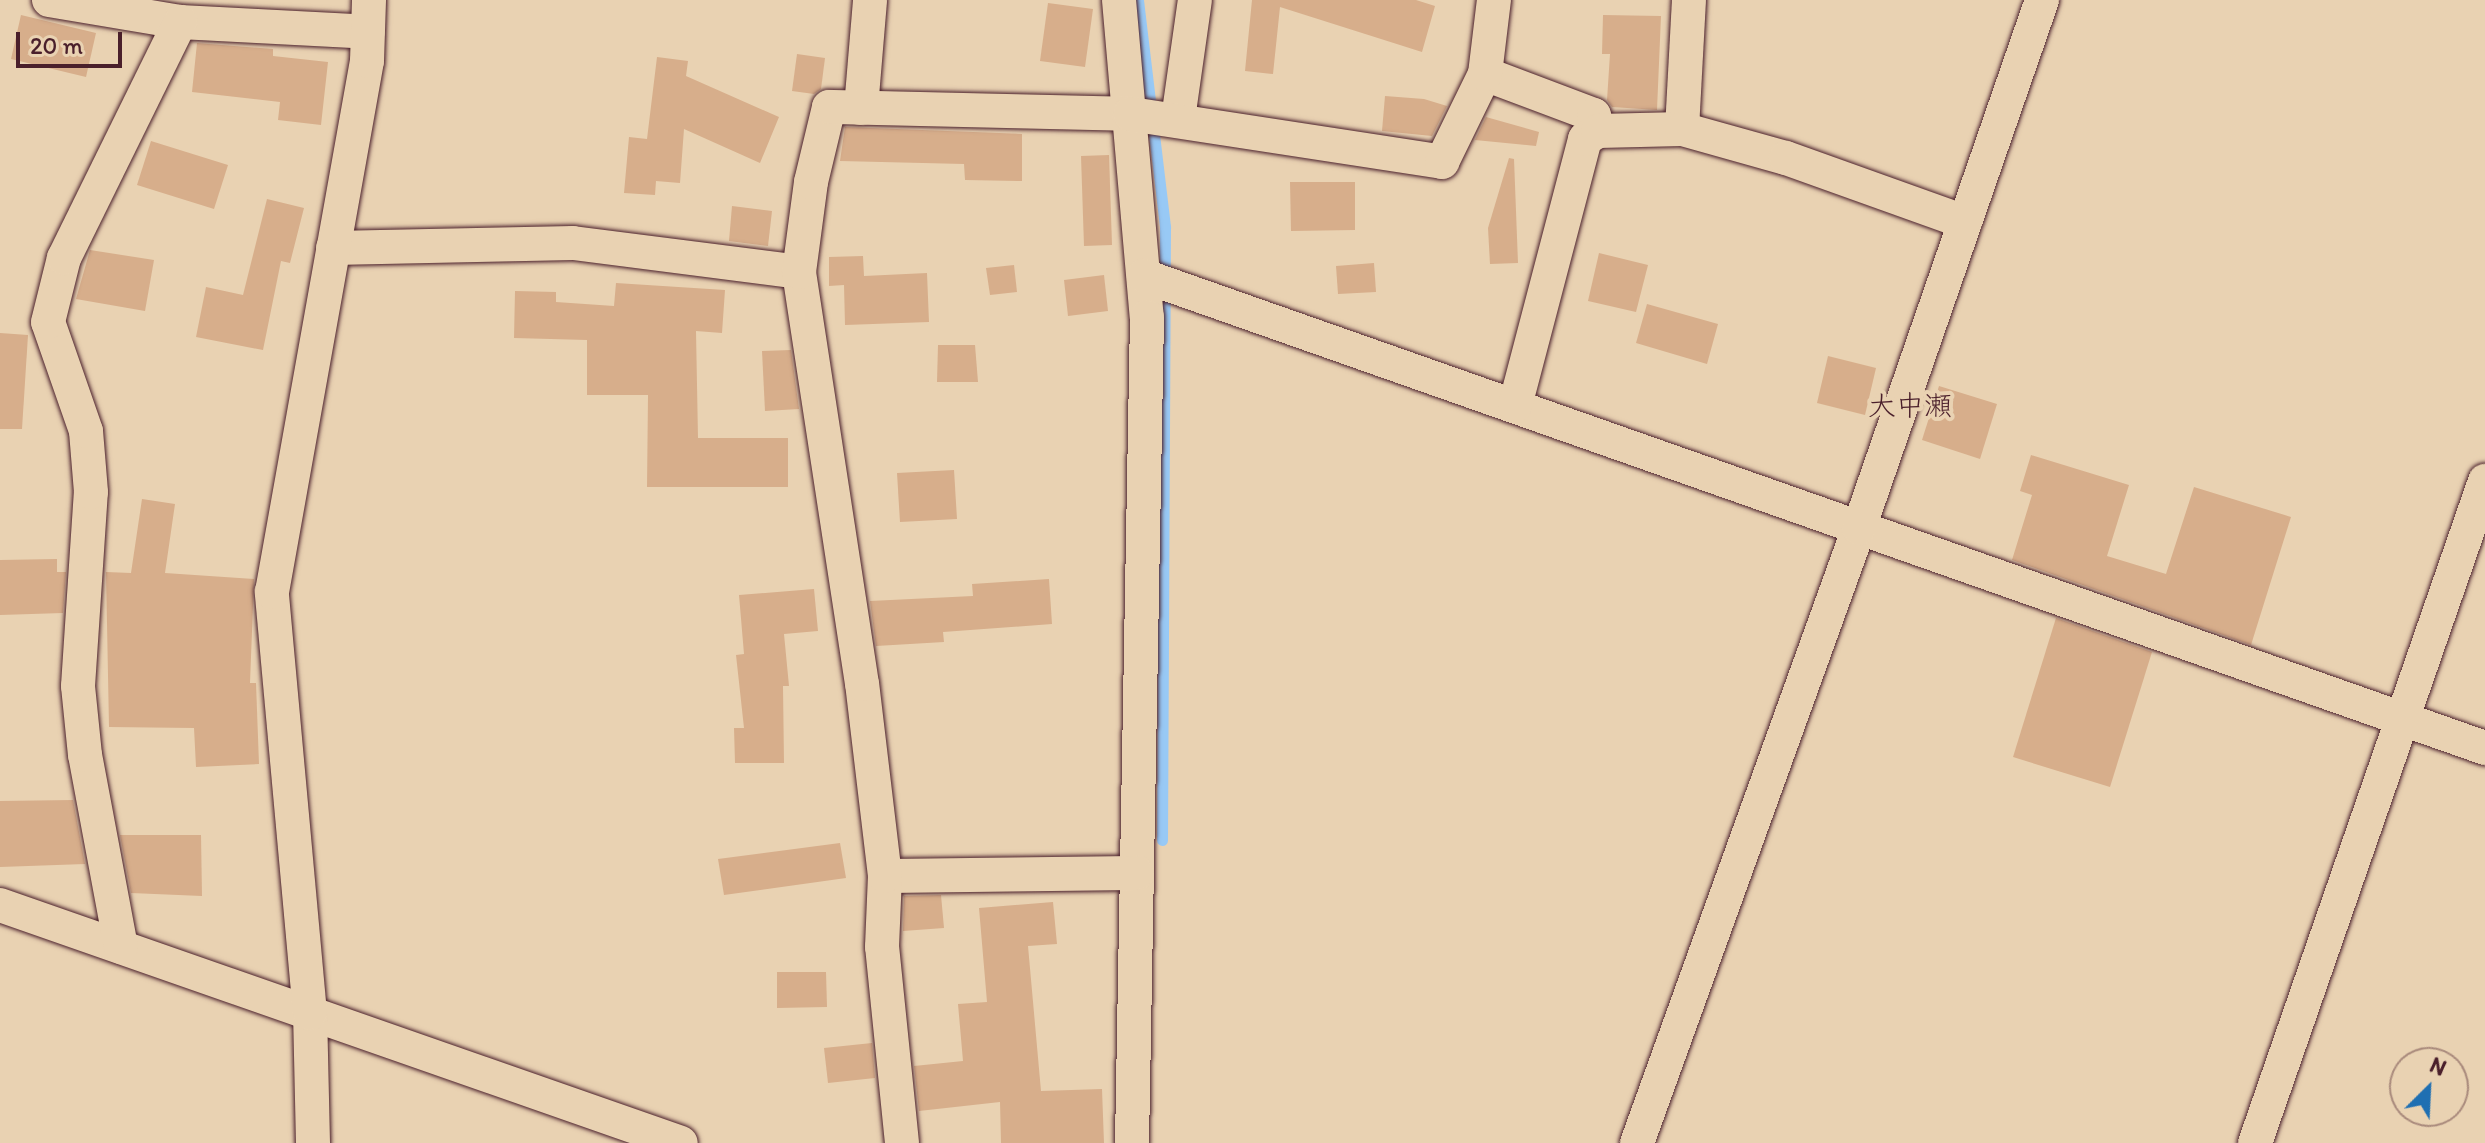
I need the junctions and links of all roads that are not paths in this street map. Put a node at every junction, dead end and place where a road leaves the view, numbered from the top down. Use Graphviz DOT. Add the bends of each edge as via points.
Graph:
graph roads {
  1 [pos="49,0"];
  2 [pos="870,0"];
  3 [pos="1119,0"];
  4 [pos="1195,0"];
  5 [pos="1494,0"];
  6 [pos="1689,0"];
  7 [pos="2042,0"];
  8 [pos="167,14"];
  9 [pos="369,16"];
  10 [pos="1485,74"];
  11 [pos="861,108"];
  12 [pos="1130,114"];
  13 [pos="1178,119"];
  14 [pos="1682,129"];
  15 [pos="1598,131"];
  16 [pos="1965,222"];
  17 [pos="333,248"];
  18 [pos="799,272"];
  19 [pos="1144,276"];
  20 [pos="1515,406"];
  21 [pos="2485,481"];
  22 [pos="1859,528"];
  23 [pos="2402,718"];
  24 [pos="2485,748"];
  25 [pos="1137,873"];
  26 [pos="885,876"];
  27 [pos="0,905"];
  28 [pos="121,947"];
  29 [pos="310,1013"];
  30 [pos="313,1143"];
  31 [pos="681,1143"];
  32 [pos="902,1143"];
  33 [pos="1132,1143"];
  34 [pos="1637,1143"];
  35 [pos="2255,1143"];
  1 -- 8 [label="street"];
  2 -- 11 [label="street"];
  3 -- 12 [label="street"];
  4 -- 13 [label="street"];
  5 -- 10 [label="street"];
  6 -- 14 [label="street"];
  7 -- 16 [label="street"];
  8 -- 9 [label="street"];
  8 -- 28 [label="street" via="64,258 48,322 86,431 91,492 78,686 85,755"];
  9 -- 17 [label="street"];
  10 -- 13 [label="street" via="1442,162"];
  10 -- 15 [label="street" via="1594,115"];
  11 -- 12 [label="street"];
  11 -- 18 [label="street" via="829,107 811,182"];
  12 -- 13 [label="street"];
  12 -- 19 [label="street"];
  14 -- 15 [label="street"];
  14 -- 16 [label="street" via="1786,158"];
  15 -- 20 [label="street" via="1585,139"];
  16 -- 22 [label="street"];
  17 -- 18 [label="street" via="573,243"];
  17 -- 29 [label="street" via="272,592"];
  18 -- 26 [label="street" via="852,604"];
  19 -- 20 [label="street"];
  19 -- 25 [label="street"];
  20 -- 22 [label="street"];
  21 -- 23 [label="street"];
  22 -- 23 [label="street"];
  22 -- 34 [label="street"];
  23 -- 24 [label="street"];
  23 -- 35 [label="street"];
  25 -- 26 [label="street"];
  25 -- 33 [label="street"];
  26 -- 32 [label="street" via="882,947"];
  27 -- 28 [label="street"];
  28 -- 29 [label="street"];
  29 -- 30 [label="street"];
  29 -- 31 [label="street"];
}
